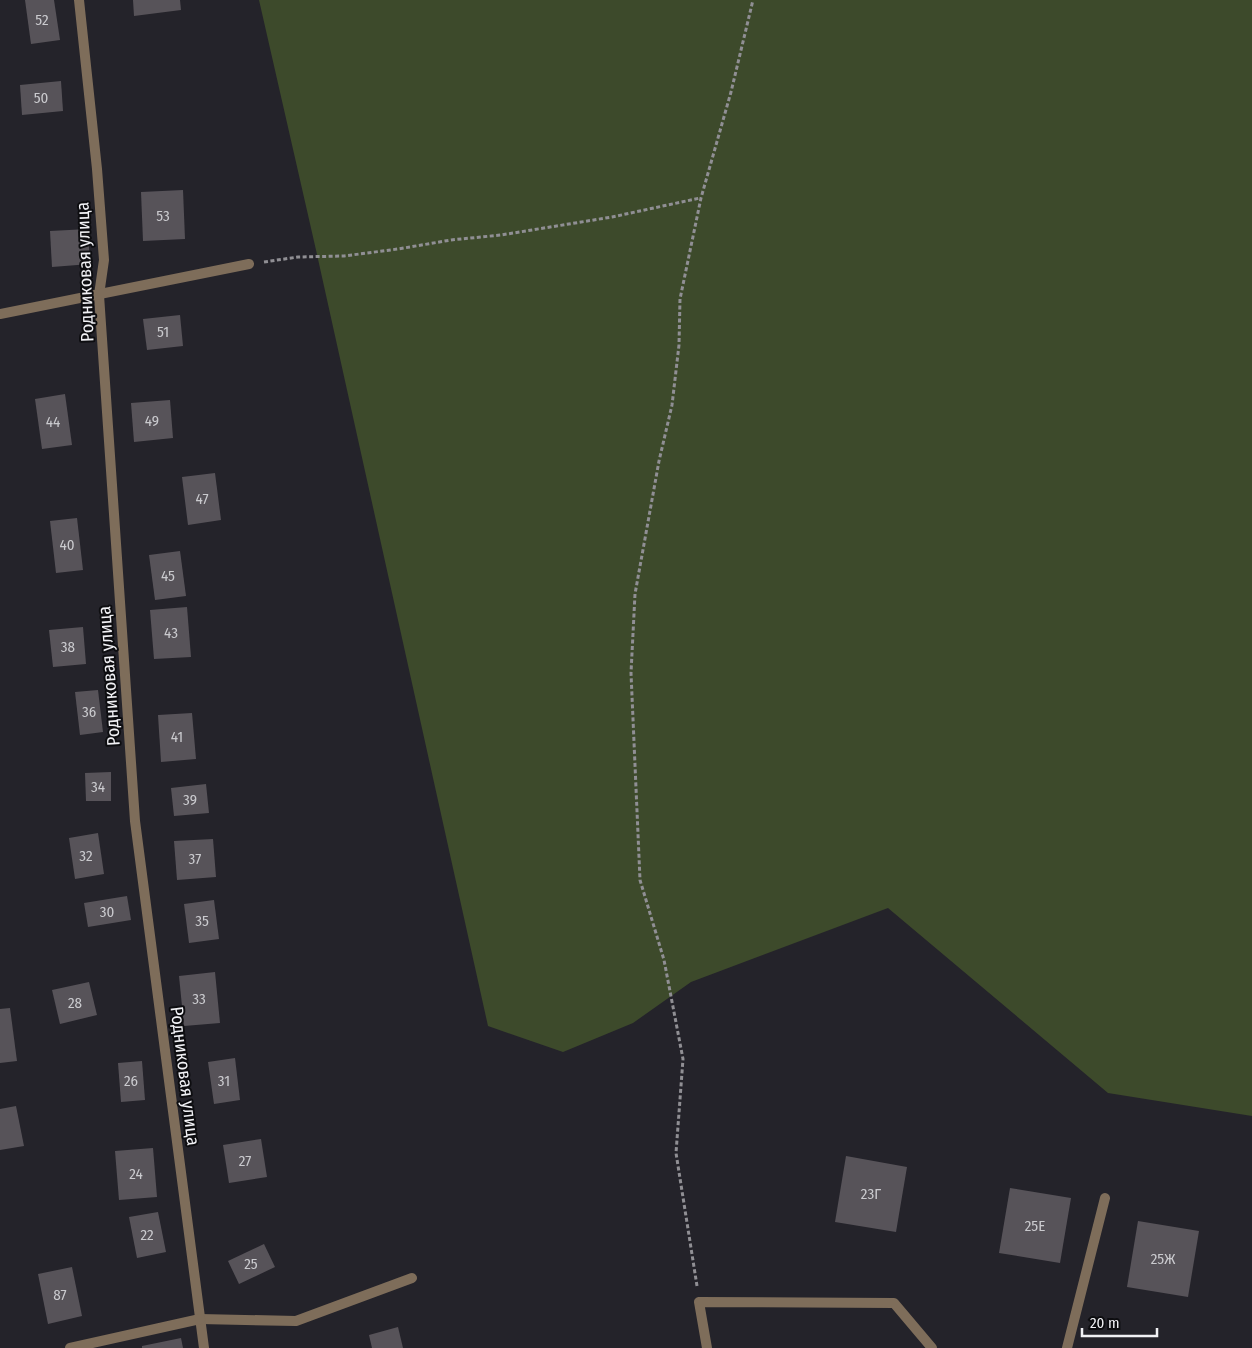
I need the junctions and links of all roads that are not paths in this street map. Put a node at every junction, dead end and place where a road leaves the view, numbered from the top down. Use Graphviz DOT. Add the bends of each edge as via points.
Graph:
graph roads {
  1 [pos="79,0"];
  2 [pos="249,264"];
  3 [pos="99,295"];
  4 [pos="0,314"];
  5 [pos="1105,1198"];
  6 [pos="412,1278"];
  7 [pos="200,1319"];
  8 [pos="70,1348"];
  9 [pos="204,1348"];
  10 [pos="707,1348"];
  11 [pos="932,1348"];
  12 [pos="1067,1348"];
  1 -- 3 [label="street, Родниковая улица" via="104,260"];
  2 -- 3 [label="street"];
  3 -- 4 [label="street"];
  3 -- 7 [label="street, Родниковая улица" via="135,821"];
  5 -- 12 [label="street"];
  6 -- 7 [label="street" via="296,1321"];
  7 -- 8 [label="street"];
  7 -- 9 [label="street, Родниковая улица"];
  10 -- 11 [label="street" via="699,1302 894,1303"];
}
